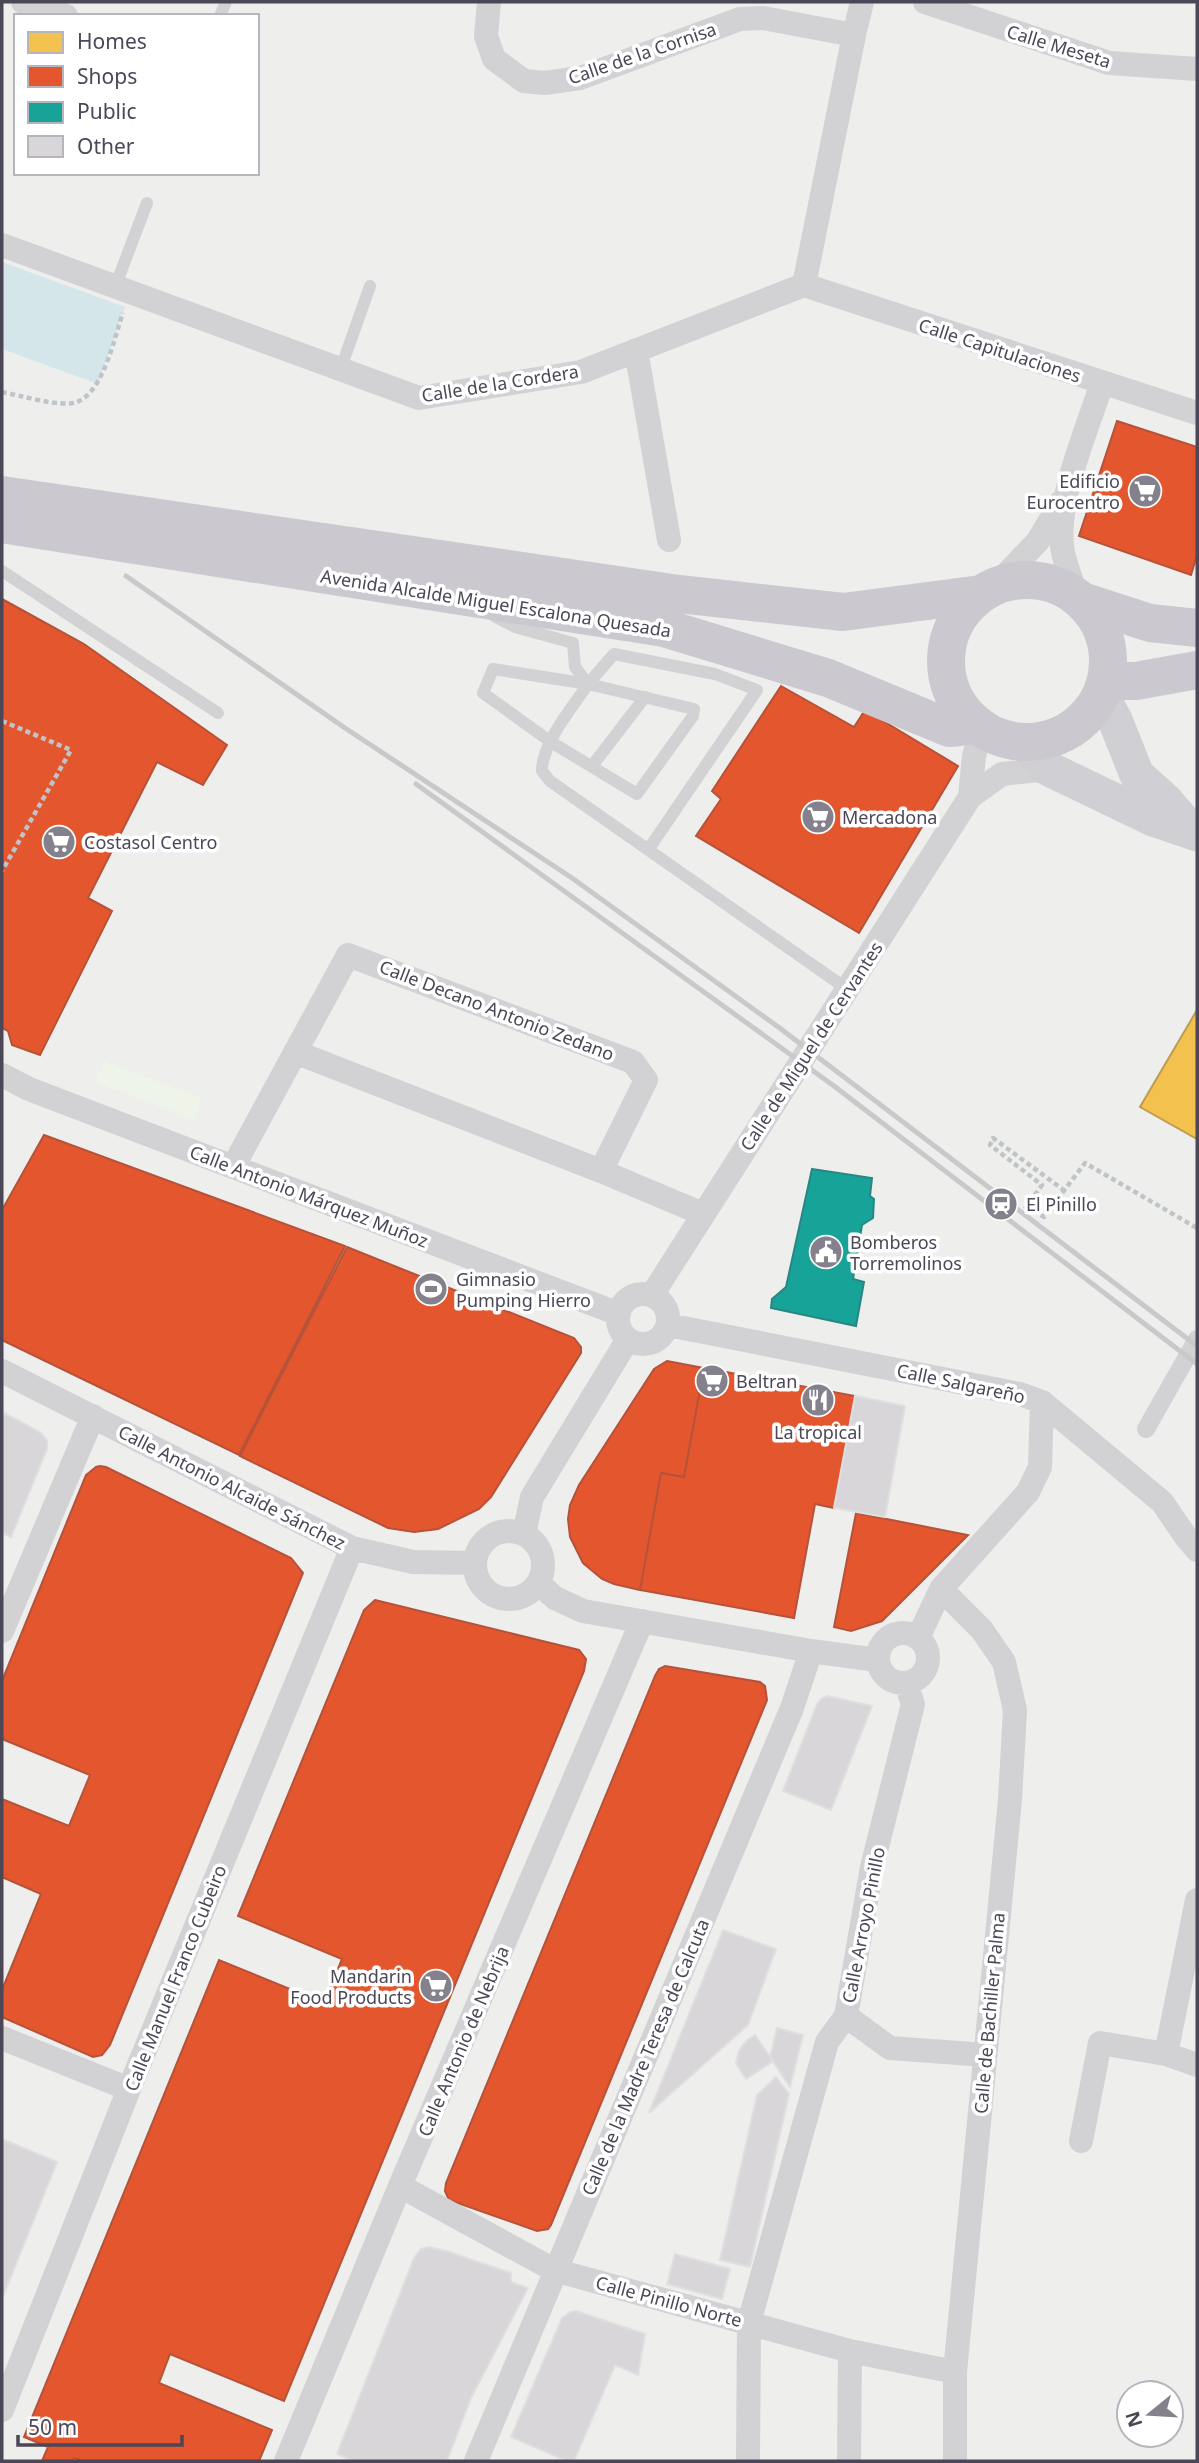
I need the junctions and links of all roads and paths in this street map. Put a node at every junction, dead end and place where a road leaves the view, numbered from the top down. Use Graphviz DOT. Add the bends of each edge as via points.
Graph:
graph roads {
  1 [pos="23,2"];
  2 [pos="489,2"];
  3 [pos="862,2"];
  4 [pos="925,2"];
  5 [pos="60,14"];
  6 [pos="853,35"];
  7 [pos="1197,69"];
  8 [pos="147,203"];
  9 [pos="2,246"];
  10 [pos="803,285"];
  11 [pos="370,286"];
  12 [pos="123,289"];
  13 [pos="636,350"];
  14 [pos="341,368"];
  15 [pos="1102,383"];
  16 [pos="2,392"];
  17 [pos="1197,413"];
  18 [pos="1066,492"];
  19 [pos="2,495"];
  20 [pos="2,524"];
  21 [pos="669,540"];
  22 [pos="2,571"];
  23 [pos="988,589"];
  24 [pos="477,599"];
  25 [pos="1080,599"];
  26 [pos="1197,628"];
  27 [pos="1197,670"];
  28 [pos="588,684"];
  29 [pos="1103,687"];
  30 [pos="645,697"];
  31 [pos="218,713"];
  32 [pos="2,721"];
  33 [pos="551,741"];
  34 [pos="1009,746"];
  35 [pos="592,766"];
  36 [pos="970,797"];
  37 [pos="1195,833"];
  38 [pos="648,850"];
  39 [pos="2,871"];
  40 [pos="847,989"];
  41 [pos="295,1052"];
  42 [pos="2,1075"];
  43 [pos="233,1167"];
  44 [pos="601,1171"];
  45 [pos="1065,1191"];
  46 [pos="703,1214"];
  47 [pos="1197,1228"];
  48 [pos="652,1295"];
  49 [pos="619,1314"];
  50 [pos="668,1325"];
  51 [pos="628,1339"];
  52 [pos="1197,1339"];
  53 [pos="2,1371"];
  54 [pos="1042,1402"];
  55 [pos="93,1416"];
  56 [pos="1146,1429"];
  57 [pos="524,1534"];
  58 [pos="352,1548"];
  59 [pos="1197,1550"];
  60 [pos="475,1563"];
  61 [pos="538,1583"];
  62 [pos="941,1589"];
  63 [pos="642,1621"];
  64 [pos="2,1631"];
  65 [pos="918,1638"];
  66 [pos="811,1651"];
  67 [pos="877,1660"];
  68 [pos="906,1683"];
  69 [pos="1197,1899"];
  70 [pos="846,2016"];
  71 [pos="2,2038"];
  72 [pos="972,2054"];
  73 [pos="1166,2054"];
  74 [pos="1197,2064"];
  75 [pos="129,2089"];
  76 [pos="1081,2141"];
  77 [pos="400,2186"];
  78 [pos="554,2270"];
  79 [pos="749,2323"];
  80 [pos="850,2351"];
  81 [pos="955,2372"];
  82 [pos="2,2410"];
  83 [pos="286,2461"];
  84 [pos="476,2461"];
  85 [pos="748,2461"];
  86 [pos="849,2461"];
  87 [pos="956,2461"];
  1 -- 5 [label="street"];
  2 -- 6 [label="street, Calle de la Cornisa" via="486,36 494,60 524,81 545,83 580,78 740,19 763,18"];
  3 -- 6 [label="street"];
  4 -- 7 [label="street, Calle Meseta" via="1109,64"];
  6 -- 10 [label="street"];
  8 -- 12 [label="lane"];
  9 -- 12 [label="street, Calle de la Cordera"];
  10 -- 13 [label="street, Calle de la Cordera"];
  10 -- 15 [label="street, Calle Capitulaciones"];
  11 -- 14 [label="lane"];
  12 -- 14 [label="street, Calle de la Cordera"];
  12 -- 16 [label="path" via="97,384 76,402"];
  13 -- 14 [label="street, Calle de la Cordera" via="581,372 419,398"];
  13 -- 21 [label="street"];
  15 -- 17 [label="street, Calle Capitulaciones"];
  15 -- 18 [label="street"];
  18 -- 23 [label="street" via="1038,541"];
  18 -- 25 [label="street" via="1062,547"];
  19 -- 23 [label="main road, Avenida Alcalde Miguel Escalona Quesada" via="679,594 843,612"];
  20 -- 24 [label="main road, Avenida Alcalde Miguel Escalona Quesada"];
  22 -- 31 [label="lane"];
  23 -- 25 [label="main road" via="1017,580 1039,580"];
  23 -- 34 [label="main road" via="962,611 951,633 946,658 949,684 960,707"];
  24 -- 28 [label="lane" via="514,627 573,643 575,667"];
  24 -- 34 [label="main road, Avenida Alcalde Miguel Escalona Quesada" via="664,628 828,678 949,728"];
  25 -- 26 [label="main road" via="1150,623"];
  25 -- 29 [label="main road" via="1105,637 1108,659"];
  27 -- 29 [label="main road"];
  28 -- 30 [label="lane"];
  28 -- 33 [label="lane"];
  28 -- 33 [label="lane" via="492,669 483,693"];
  28 -- 38 [label="lane" via="614,654 715,674 757,690"];
  29 -- 34 [label="main road" via="1088,715 1070,730 1048,740"];
  29 -- 37 [label="main road" via="1137,775"];
  30 -- 35 [label="lane"];
  30 -- 35 [label="lane" via="694,709 637,794"];
  32 -- 39 [label="path" via="71,750"];
  33 -- 35 [label="lane"];
  33 -- 38 [label="lane" via="542,758 542,771 550,781"];
  34 -- 36 [label="street"];
  34 -- 36 [label="street" via="974,756"];
  34 -- 37 [label="main road" via="1153,819"];
  36 -- 40 [label="street, Calle de Miguel de Cervantes"];
  38 -- 40 [label="lane"];
  40 -- 46 [label="street, Calle de Miguel de Cervantes"];
  41 -- 43 [label="street, Calle Decano Antonio Zedano"];
  41 -- 44 [label="street"];
  41 -- 44 [label="street, Calle Decano Antonio Zedano" via="348,955 633,1062 646,1080"];
  42 -- 43 [label="street, Calle Antonio Márquez Muñoz"];
  43 -- 49 [label="street, Calle Antonio Márquez Muñoz"];
  44 -- 46 [label="street"];
  45 -- 45 [label="path" via="1044,1217 1026,1207 1042,1185 990,1145 993,1138"];
  45 -- 47 [label="path" via="1085,1163"];
  46 -- 48 [label="street, Calle de Miguel de Cervantes"];
  48 -- 49 [label="street" via="627,1300"];
  48 -- 50 [label="street" via="663,1304"];
  49 -- 51 [label="street" via="620,1328"];
  50 -- 51 [label="street" via="651,1343"];
  50 -- 54 [label="street, Calle Salgareño"];
  51 -- 57 [label="street" via="533,1497"];
  52 -- 56 [label="street"];
  53 -- 55 [label="street, Calle Antonio Alcaide Sánchez"];
  54 -- 59 [label="street, Calle Salgareño" via="1162,1502"];
  54 -- 62 [label="street" via="1040,1467 1028,1492"];
  55 -- 58 [label="street, Calle Antonio Alcaide Sánchez"];
  55 -- 64 [label="street"];
  57 -- 60 [label="street" via="502,1531 491,1535 482,1543"];
  57 -- 61 [label="street" via="542,1560"];
  58 -- 60 [label="street, Calle Antonio Alcaide Sánchez" via="413,1562"];
  58 -- 75 [label="street, Calle Manuel Franco Cubeiro"];
  60 -- 61 [label="street" via="482,1585 500,1598 522,1596"];
  61 -- 63 [label="street" via="555,1598 583,1611"];
  62 -- 65 [label="street"];
  62 -- 81 [label="street, Calle de Bachiller Palma" via="982,1630 1004,1662 1015,1710"];
  63 -- 66 [label="street"];
  63 -- 77 [label="street, Calle Antonio de Nebrija"];
  65 -- 67 [label="street" via="894,1634 881,1644"];
  65 -- 68 [label="street" via="928,1660 921,1675"];
  66 -- 67 [label="street"];
  66 -- 78 [label="street, Calle de la Madre Teresa de Calcuta" via="792,1709"];
  67 -- 68 [label="street" via="890,1680"];
  68 -- 70 [label="street, Calle Arroyo Pinillo" via="913,1704 872,1867"];
  69 -- 73 [label="street"];
  70 -- 72 [label="street" via="890,2048"];
  70 -- 79 [label="street, Calle Arroyo Pinillo" via="827,2042"];
  71 -- 75 [label="street"];
  73 -- 74 [label="street"];
  73 -- 76 [label="street" via="1100,2043"];
  75 -- 82 [label="street, Calle Manuel Franco Cubeiro"];
  77 -- 78 [label="street, Calle Pinillo Norte"];
  77 -- 83 [label="street, Calle Antonio de Nebrija"];
  78 -- 79 [label="street, Calle Pinillo Norte"];
  78 -- 84 [label="street, Calle de la Madre Teresa de Calcuta"];
  79 -- 80 [label="street, Calle Pinillo Norte"];
  79 -- 85 [label="street, Calle Arroyo Pinillo"];
  80 -- 81 [label="street, Calle Pinillo Norte"];
  80 -- 86 [label="street"];
  81 -- 87 [label="street, Calle de Bachiller Palma"];
}
